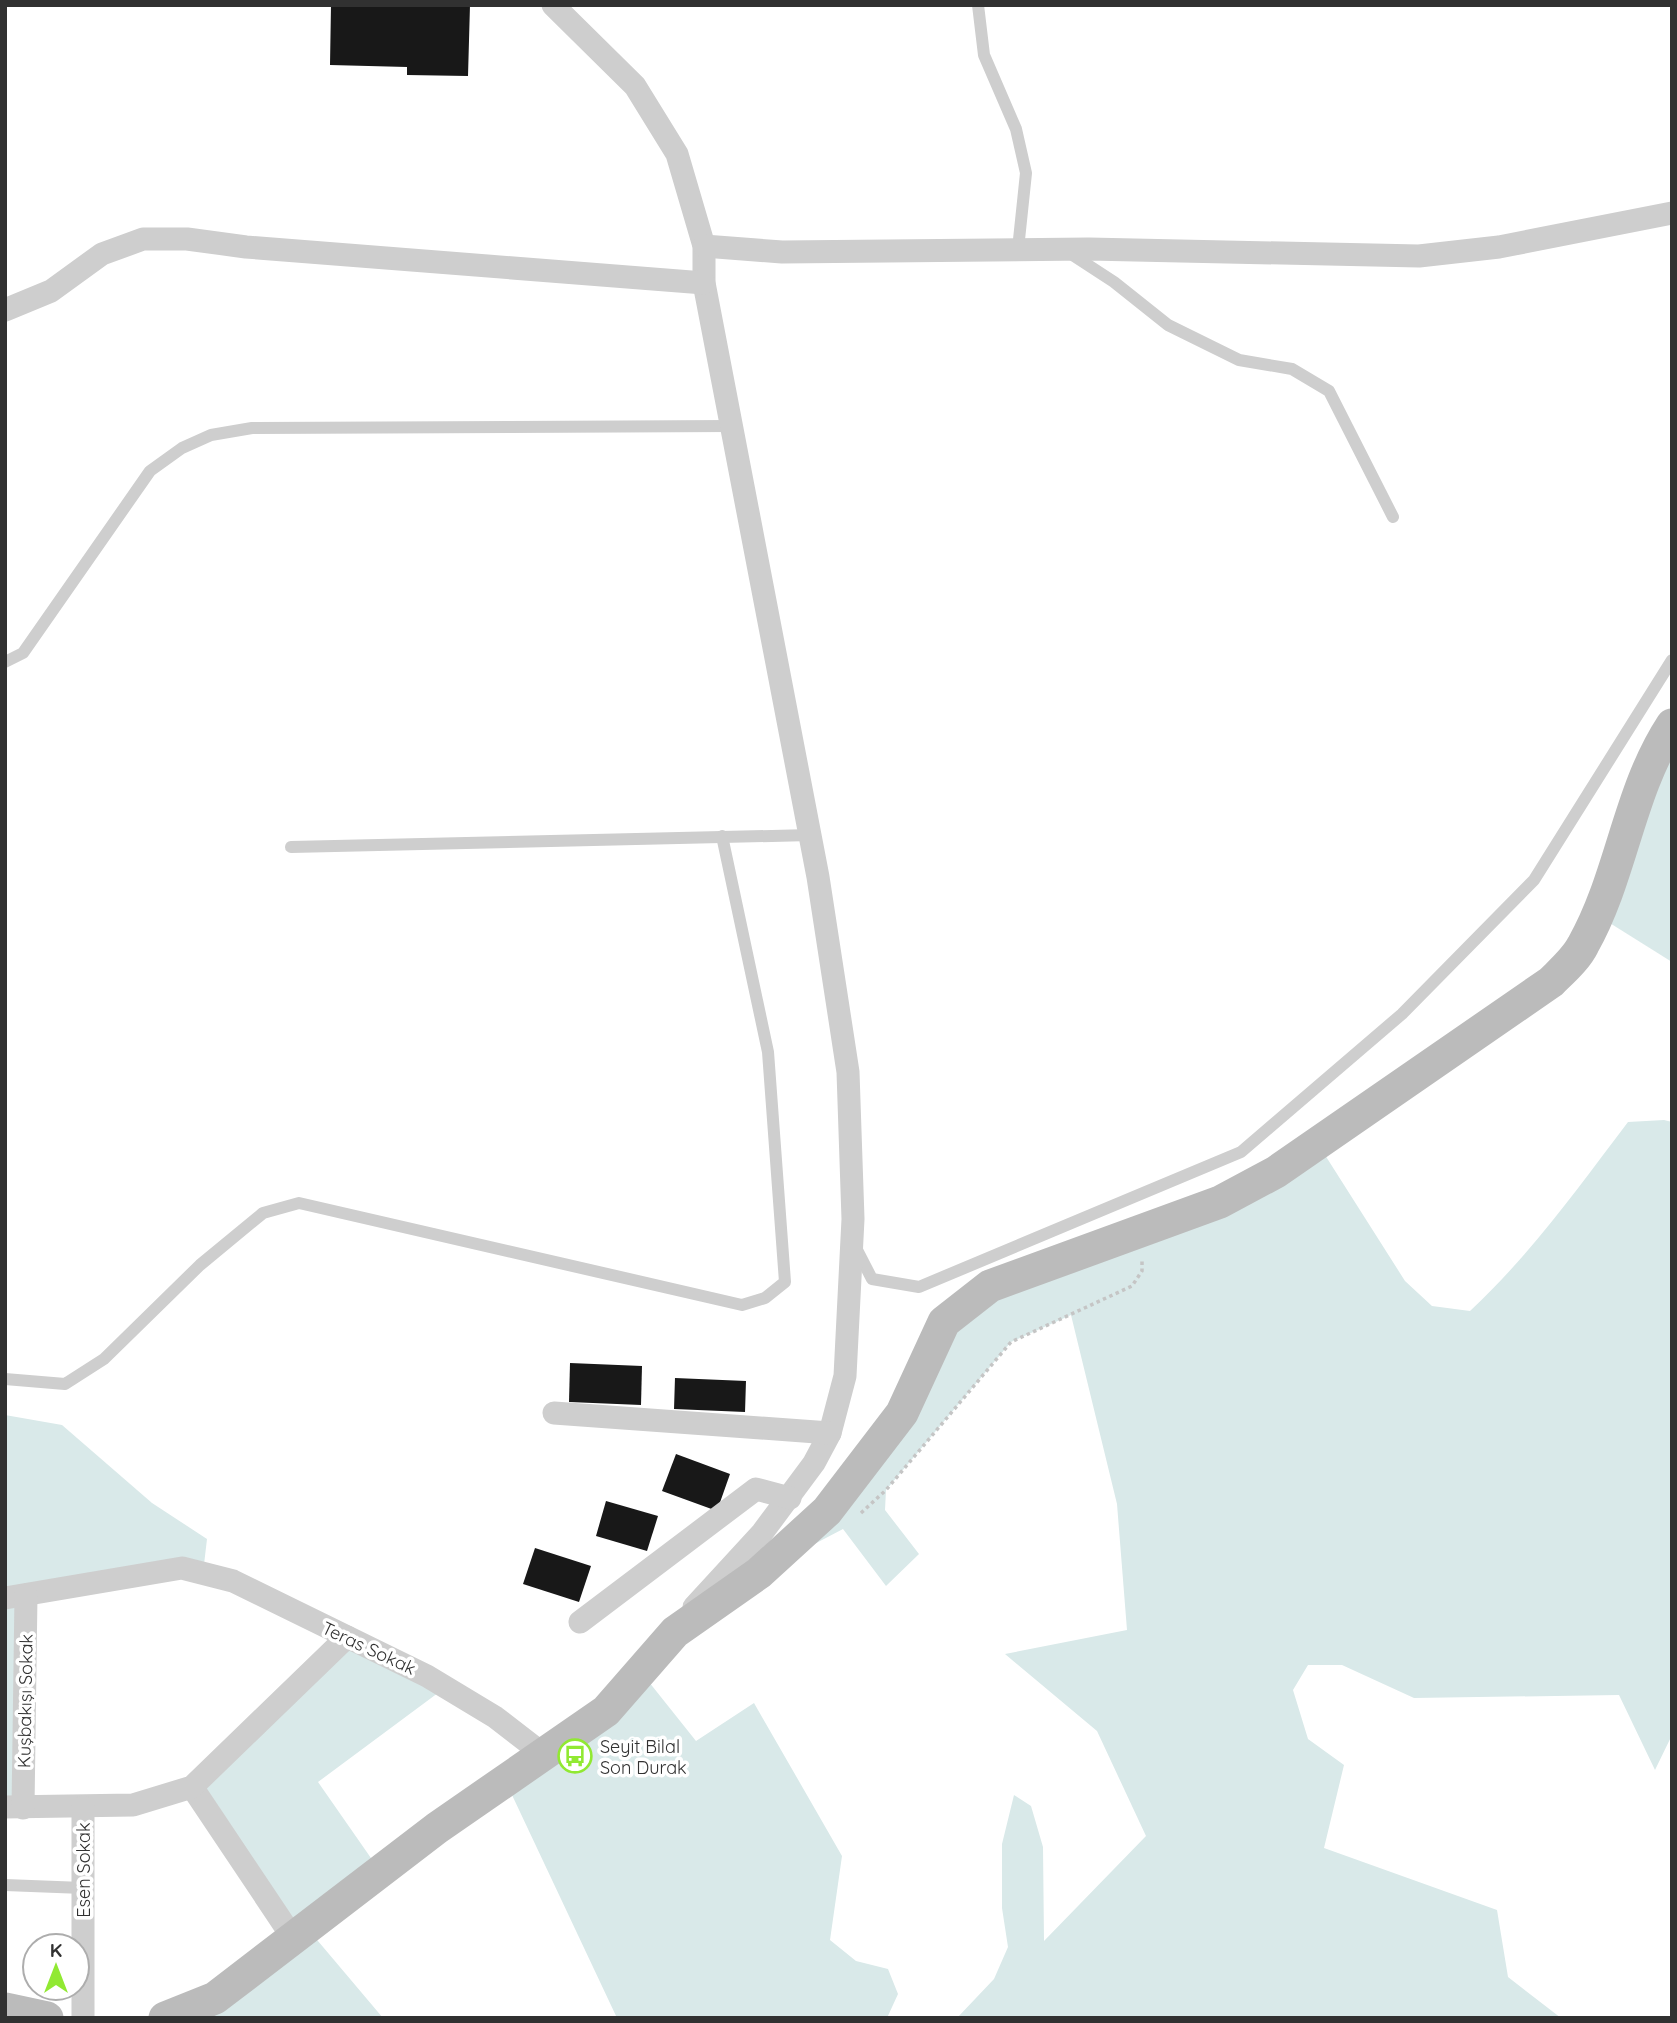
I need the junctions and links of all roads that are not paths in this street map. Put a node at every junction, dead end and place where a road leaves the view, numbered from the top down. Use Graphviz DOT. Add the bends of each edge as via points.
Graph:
graph roads {
  1 [pos="554,5"];
  2 [pos="978,5"];
  3 [pos="1672,213"];
  4 [pos="704,246"];
  5 [pos="1018,249"];
  6 [pos="1065,249"];
  7 [pos="704,283"];
  8 [pos="5,310"];
  9 [pos="732,426"];
  10 [pos="1393,517"];
  11 [pos="1672,660"];
  12 [pos="5,662"];
  13 [pos="1672,725"];
  14 [pos="811,835"];
  15 [pos="722,836"];
  16 [pos="291,846"];
  17 [pos="852,1240"];
  18 [pos="5,1379"];
  19 [pos="554,1413"];
  20 [pos="830,1433"];
  21 [pos="790,1498"];
  22 [pos="16,1596"];
  23 [pos="580,1622"];
  24 [pos="675,1632"];
  25 [pos="347,1637"];
  26 [pos="543,1754"];
  27 [pos="192,1787"];
  28 [pos="83,1807"];
  29 [pos="14,1808"];
  30 [pos="5,1885"];
  31 [pos="83,1888"];
  32 [pos="293,1938"];
  33 [pos="5,2009"];
  34 [pos="47,2018"];
  35 [pos="83,2018"];
  36 [pos="165,2018"];
  1 -- 4 [label="street" via="635,86 677,153"];
  2 -- 5 [label="lane" via="984,55 1016,129 1026,173"];
  3 -- 6 [label="street" via="1499,247 1419,256"];
  4 -- 5 [label="street" via="782,252"];
  4 -- 7 [label="street"];
  5 -- 6 [label="street"];
  6 -- 10 [label="lane" via="1168,325 1239,360 1292,369 1329,391"];
  7 -- 8 [label="street" via="143,239 103,254 51,291"];
  7 -- 9 [label="street"];
  9 -- 12 [label="lane" via="252,428 211,435 182,448 150,471 23,653"];
  9 -- 14 [label="street"];
  11 -- 17 [label="lane" via="1534,880 1402,1014 1241,1152 919,1287 872,1279"];
  13 -- 24 [label="street" via="1638,795 1615,871 1583,947 1551,982 1276,1172 1220,1202 990,1286 944,1322 902,1413 827,1511 759,1573"];
  14 -- 15 [label="lane"];
  14 -- 17 [label="street" via="848,1072"];
  15 -- 16 [label="lane"];
  15 -- 18 [label="lane" via="768,1052 785,1282 765,1298 742,1305 728,1303 299,1203 263,1213 200,1265 104,1359 65,1384"];
  17 -- 20 [label="street" via="845,1377"];
  19 -- 20 [label="street"];
  20 -- 21 [label="street"];
  21 -- 23 [label="street" via="756,1489"];
  21 -- 24 [label="street"];
  22 -- 25 [label="street, Teras Sokak" via="182,1567 233,1581"];
  22 -- 29 [label="street, Kuşbakışı Sokak"];
  24 -- 26 [label="street" via="606,1711"];
  25 -- 26 [label="street, Teras Sokak" via="427,1676 495,1717"];
  25 -- 27 [label="street"];
  26 -- 32 [label="street"];
  27 -- 28 [label="street" via="133,1805"];
  27 -- 32 [label="street"];
  28 -- 29 [label="street"];
  28 -- 31 [label="street, Esen Sokak"];
  30 -- 31 [label="lane"];
  31 -- 35 [label="street, Esen Sokak"];
  32 -- 36 [label="street" via="215,1998"];
  33 -- 34 [label="street"];
}
